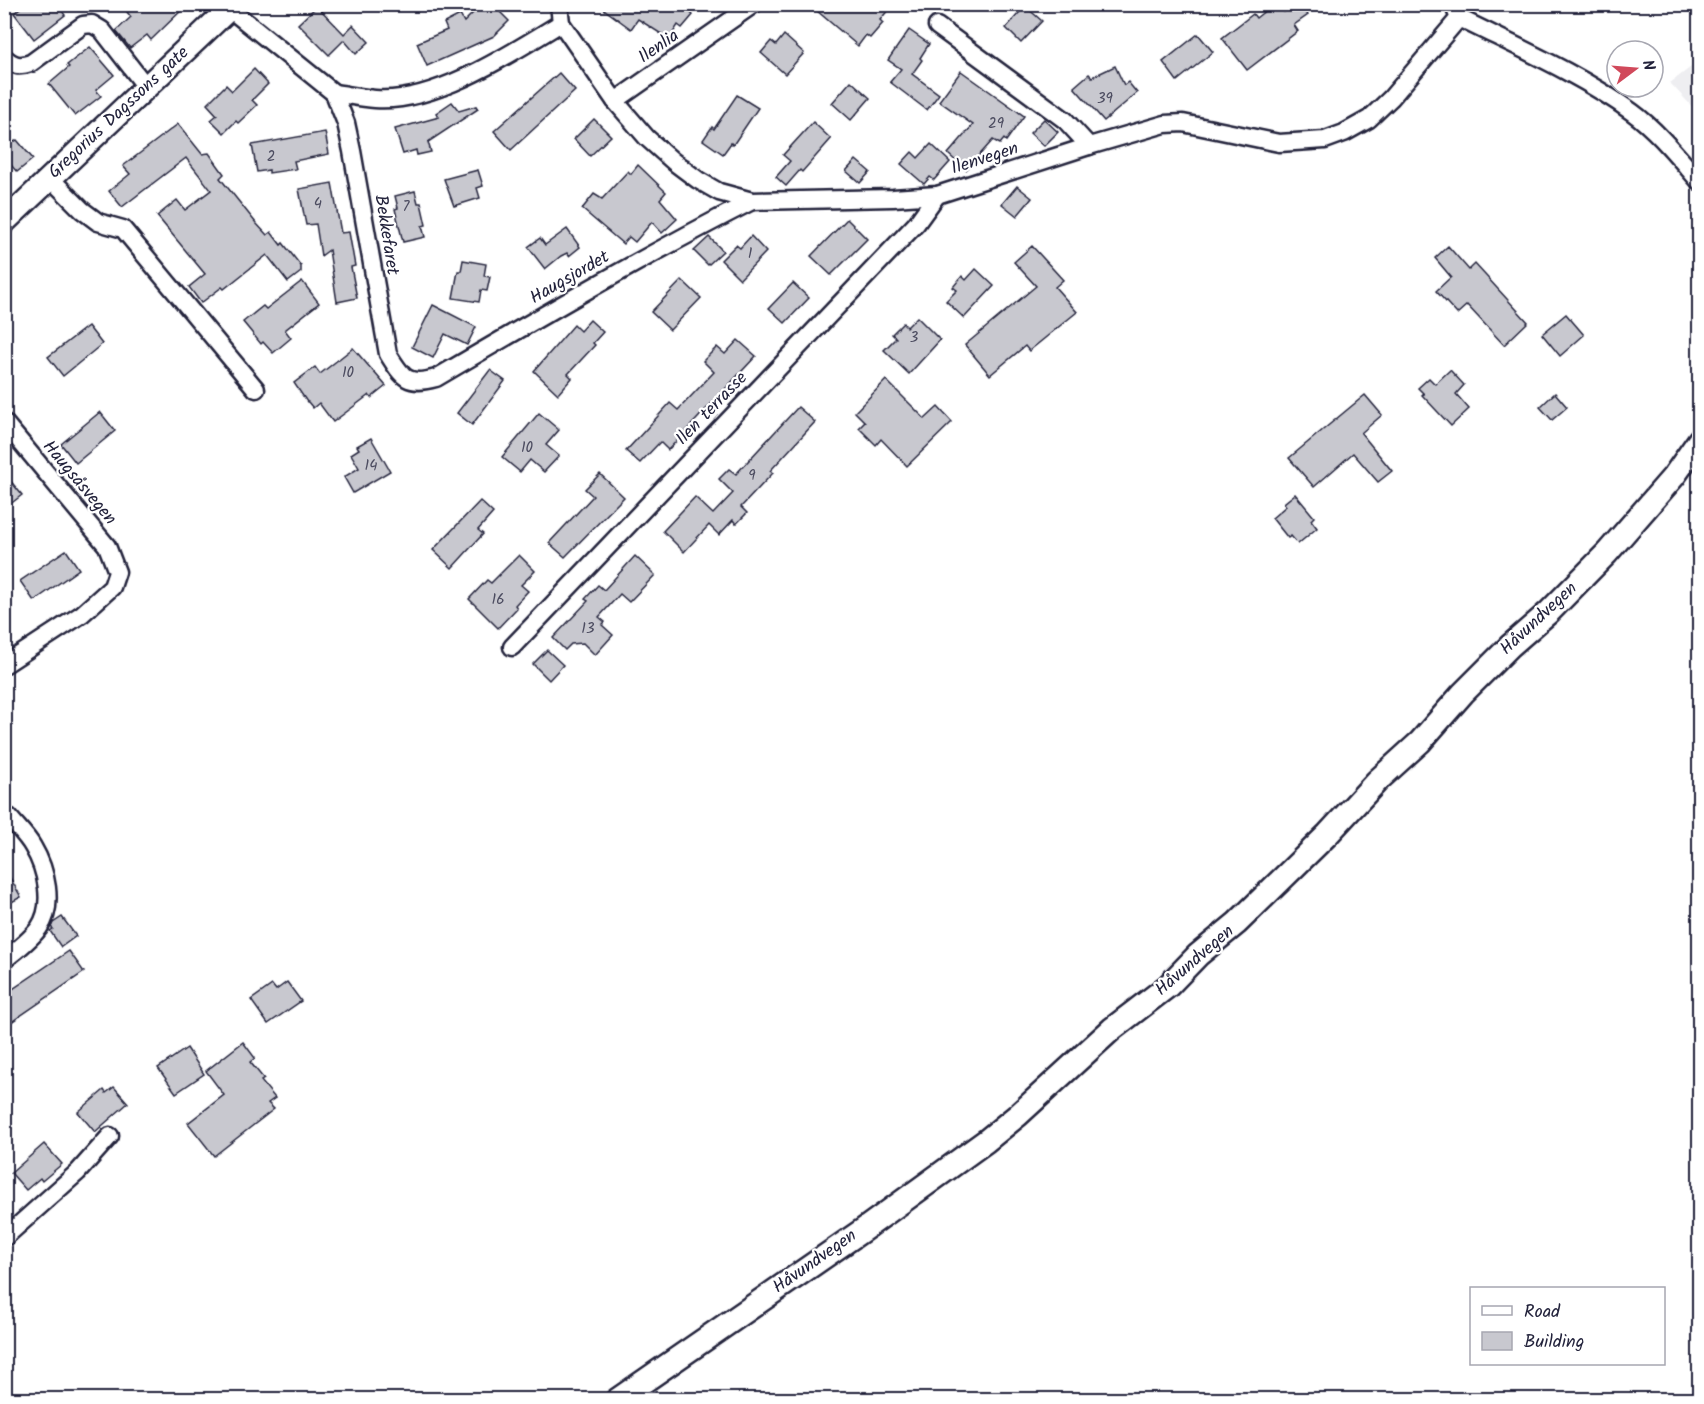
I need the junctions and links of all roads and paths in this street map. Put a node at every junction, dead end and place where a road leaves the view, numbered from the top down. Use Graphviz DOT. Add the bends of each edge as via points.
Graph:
graph roads {
  1 [pos="559,4"];
  2 [pos="754,4"];
  3 [pos="232,7"];
  4 [pos="1456,11"];
  5 [pos="561,23"];
  6 [pos="937,26"];
  7 [pos="4,57"];
  8 [pos="147,88"];
  9 [pos="334,93"];
  10 [pos="615,100"];
  11 [pos="1089,146"];
  12 [pos="50,178"];
  13 [pos="1700,182"];
  14 [pos="937,195"];
  15 [pos="752,201"];
  16 [pos="4,222"];
  17 [pos="406,379"];
  18 [pos="256,389"];
  19 [pos="4,422"];
  20 [pos="1700,439"];
  21 [pos="512,647"];
  22 [pos="4,664"];
  23 [pos="4,815"];
  24 [pos="4,960"];
  25 [pos="110,1136"];
  26 [pos="4,1238"];
  27 [pos="617,1400"];
  1 -- 5 [label="street, Ilenvegen"];
  2 -- 10 [label="street, Ilenlia"];
  3 -- 8 [label="main road, Gregorius Dagssons gate"];
  3 -- 9 [label="street, Bekkefaret"];
  4 -- 11 [label="street, Ilenvegen" via="1391,98 1369,119 1325,140 1279,143 1183,123 1165,124"];
  4 -- 13 [label="street" via="1633,113"];
  5 -- 9 [label="street, Bekkefaret" via="489,65 426,92 377,100"];
  5 -- 10 [label="street, Ilenvegen"];
  6 -- 11 [label="street" via="1065,120"];
  7 -- 8 [label="street" via="13,65 32,63 72,31 92,24 102,30"];
  8 -- 12 [label="main road, Gregorius Dagssons gate"];
  9 -- 17 [label="street, Bekkefaret" via="352,151 388,354"];
  10 -- 15 [label="street, Ilenvegen" via="647,138 682,168 719,192"];
  11 -- 14 [label="street, Ilenvegen"];
  12 -- 16 [label="main road, Gregorius Dagssons gate"];
  12 -- 18 [label="street" via="99,222 123,229"];
  14 -- 15 [label="street, Ilenvegen"];
  14 -- 21 [label="street, Ilen terrasse" via="916,224"];
  15 -- 17 [label="street, Haugsjordet" via="574,297 436,378 420,382"];
  19 -- 22 [label="street, Haugsåsvegen" via="107,546 117,572 112,587 82,614"];
  20 -- 27 [label="main road, Håvundvegen" via="1674,476 1549,612 1486,669 1328,834 1168,986 1112,1029 986,1141"];
  23 -- 24 [label="street" via="38,857 48,904 39,928"];
  25 -- 26 [label="street" via="78,1172"];
}
